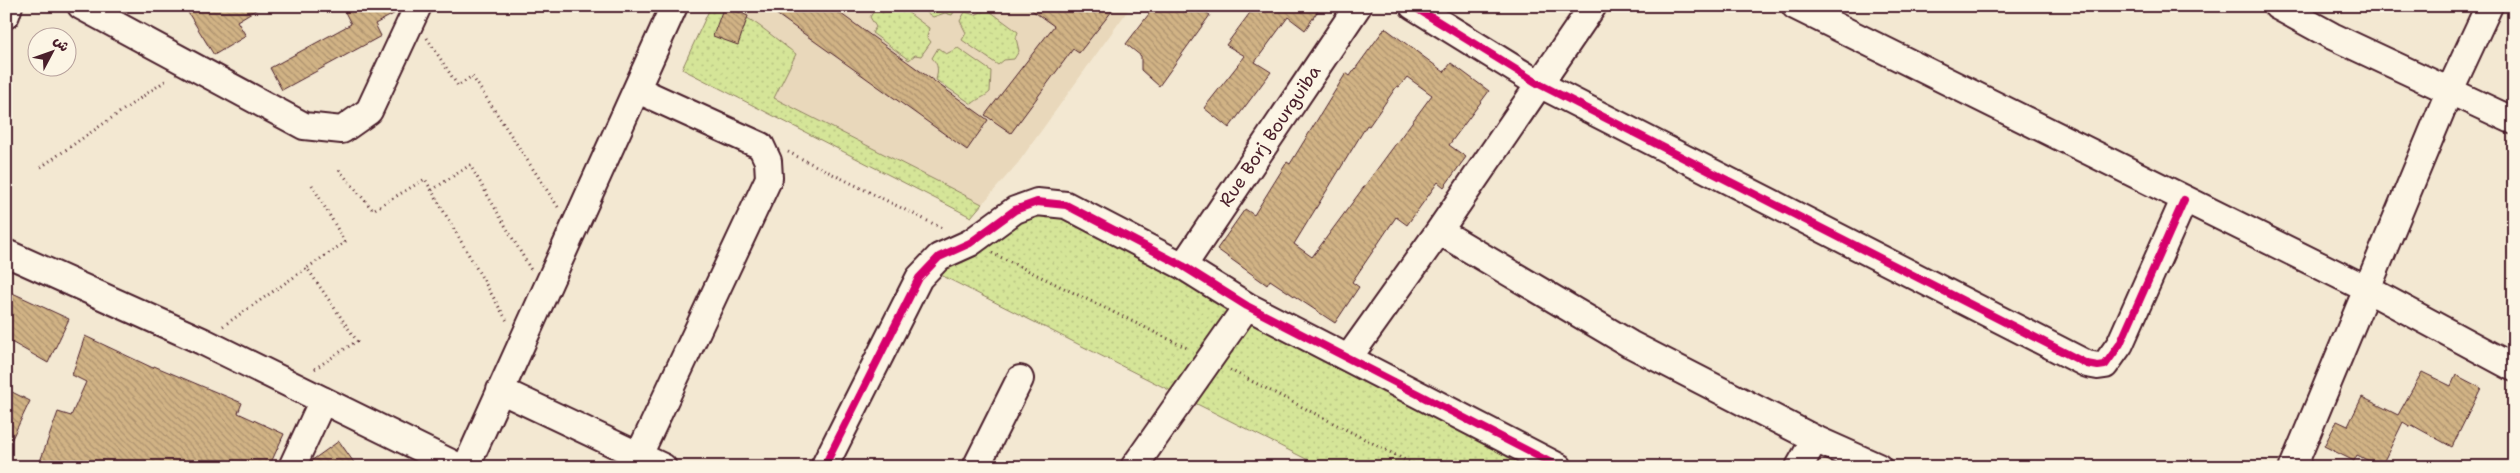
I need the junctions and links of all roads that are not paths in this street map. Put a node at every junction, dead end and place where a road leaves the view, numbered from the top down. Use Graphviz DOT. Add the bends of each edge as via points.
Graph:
graph roads {
  1 [pos="9,6"];
  2 [pos="81,6"];
  3 [pos="1358,6"];
  4 [pos="1413,6"];
  5 [pos="1593,6"];
  6 [pos="1795,6"];
  7 [pos="2277,6"];
  8 [pos="2489,6"];
  9 [pos="670,8"];
  10 [pos="415,11"];
  11 [pos="6,15"];
  12 [pos="1539,84"];
  13 [pos="638,90"];
  14 [pos="2449,92"];
  15 [pos="2514,122"];
  16 [pos="2184,200"];
  17 [pos="1439,231"];
  18 [pos="6,252"];
  19 [pos="1183,266"];
  20 [pos="2367,289"];
  21 [pos="1246,306"];
  22 [pos="1348,357"];
  23 [pos="2514,368"];
  24 [pos="1020,379"];
  25 [pos="500,390"];
  26 [pos="323,400"];
  27 [pos="1816,439"];
  28 [pos="639,455"];
  29 [pos="292,467"];
  30 [pos="459,467"];
  31 [pos="466,467"];
  32 [pos="663,467"];
  33 [pos="824,467"];
  34 [pos="976,467"];
  35 [pos="1134,467"];
  36 [pos="1558,467"];
  37 [pos="1799,467"];
  38 [pos="1878,467"];
  39 [pos="2293,467"];
  1 -- 11 [label="street"];
  2 -- 10 [label="street" via="304,126 342,130 369,111"];
  3 -- 19 [label="street, Rue Borj Bourguiba"];
  4 -- 12 [label="street"];
  5 -- 12 [label="street"];
  6 -- 16 [label="street"];
  7 -- 14 [label="street"];
  8 -- 14 [label="street"];
  9 -- 13 [label="street"];
  12 -- 16 [label="street" via="2087,364 2098,366 2105,364 2120,344"];
  12 -- 17 [label="street"];
  13 -- 25 [label="street"];
  13 -- 28 [label="street" via="761,146 768,161 769,178"];
  14 -- 15 [label="street"];
  14 -- 20 [label="street"];
  16 -- 20 [label="street"];
  17 -- 22 [label="street"];
  17 -- 27 [label="street" via="1630,344"];
  18 -- 26 [label="street"];
  19 -- 21 [label="street"];
  19 -- 33 [label="street" via="1066,205 1037,202 1015,210 970,243 939,257 919,278"];
  20 -- 23 [label="street"];
  20 -- 39 [label="street"];
  21 -- 22 [label="street"];
  21 -- 35 [label="street"];
  22 -- 36 [label="street"];
  24 -- 34 [label="street"];
  25 -- 28 [label="street"];
  25 -- 31 [label="street"];
  26 -- 29 [label="street"];
  26 -- 30 [label="street"];
  27 -- 37 [label="street"];
  27 -- 38 [label="street"];
  28 -- 32 [label="street"];
}
